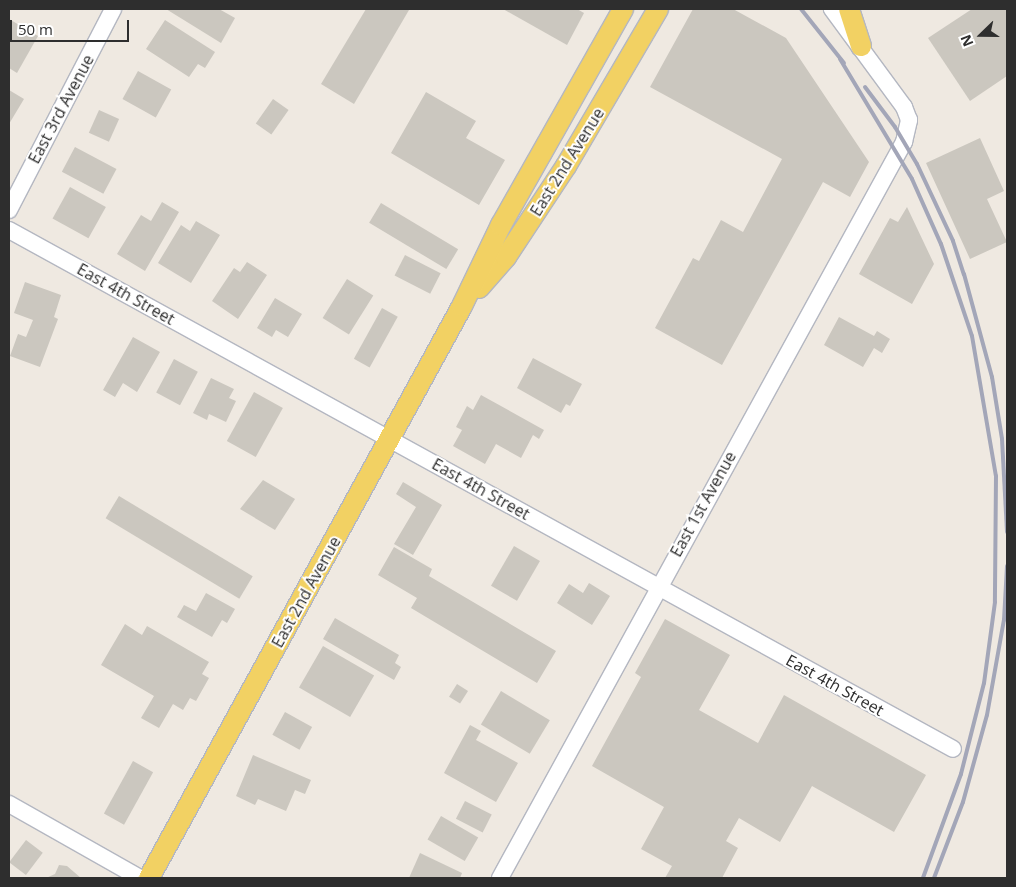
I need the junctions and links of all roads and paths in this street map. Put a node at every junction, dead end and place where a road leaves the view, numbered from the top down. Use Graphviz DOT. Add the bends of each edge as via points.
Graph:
graph roads {
  1 [pos="114,9"];
  2 [pos="623,9"];
  3 [pos="658,9"];
  4 [pos="832,9"];
  5 [pos="849,9"];
  6 [pos="861,46"];
  7 [pos="9,210"];
  8 [pos="9,230"];
  9 [pos="462,306"];
  10 [pos="389,438"];
  11 [pos="658,588"];
  12 [pos="953,749"];
  13 [pos="9,804"];
  14 [pos="140,878"];
  15 [pos="149,878"];
  16 [pos="500,878"];
  1 -- 7 [label="street, East 3rd Avenue"];
  2 -- 9 [label="main road, East 2nd Avenue" via="501,224"];
  3 -- 9 [label="main road, East 2nd Avenue" via="580,142 511,250"];
  4 -- 6 [label="street"];
  5 -- 6 [label="main road"];
  6 -- 11 [label="street, East 1st Avenue" via="904,107 909,120 908,131 897,160"];
  8 -- 10 [label="street, East 4th Street"];
  9 -- 10 [label="main road, East 2nd Avenue"];
  10 -- 11 [label="street, East 4th Street"];
  10 -- 15 [label="main road, East 2nd Avenue"];
  11 -- 12 [label="street, East 4th Street"];
  11 -- 16 [label="street, East 1st Avenue"];
  13 -- 14 [label="street"];
}
